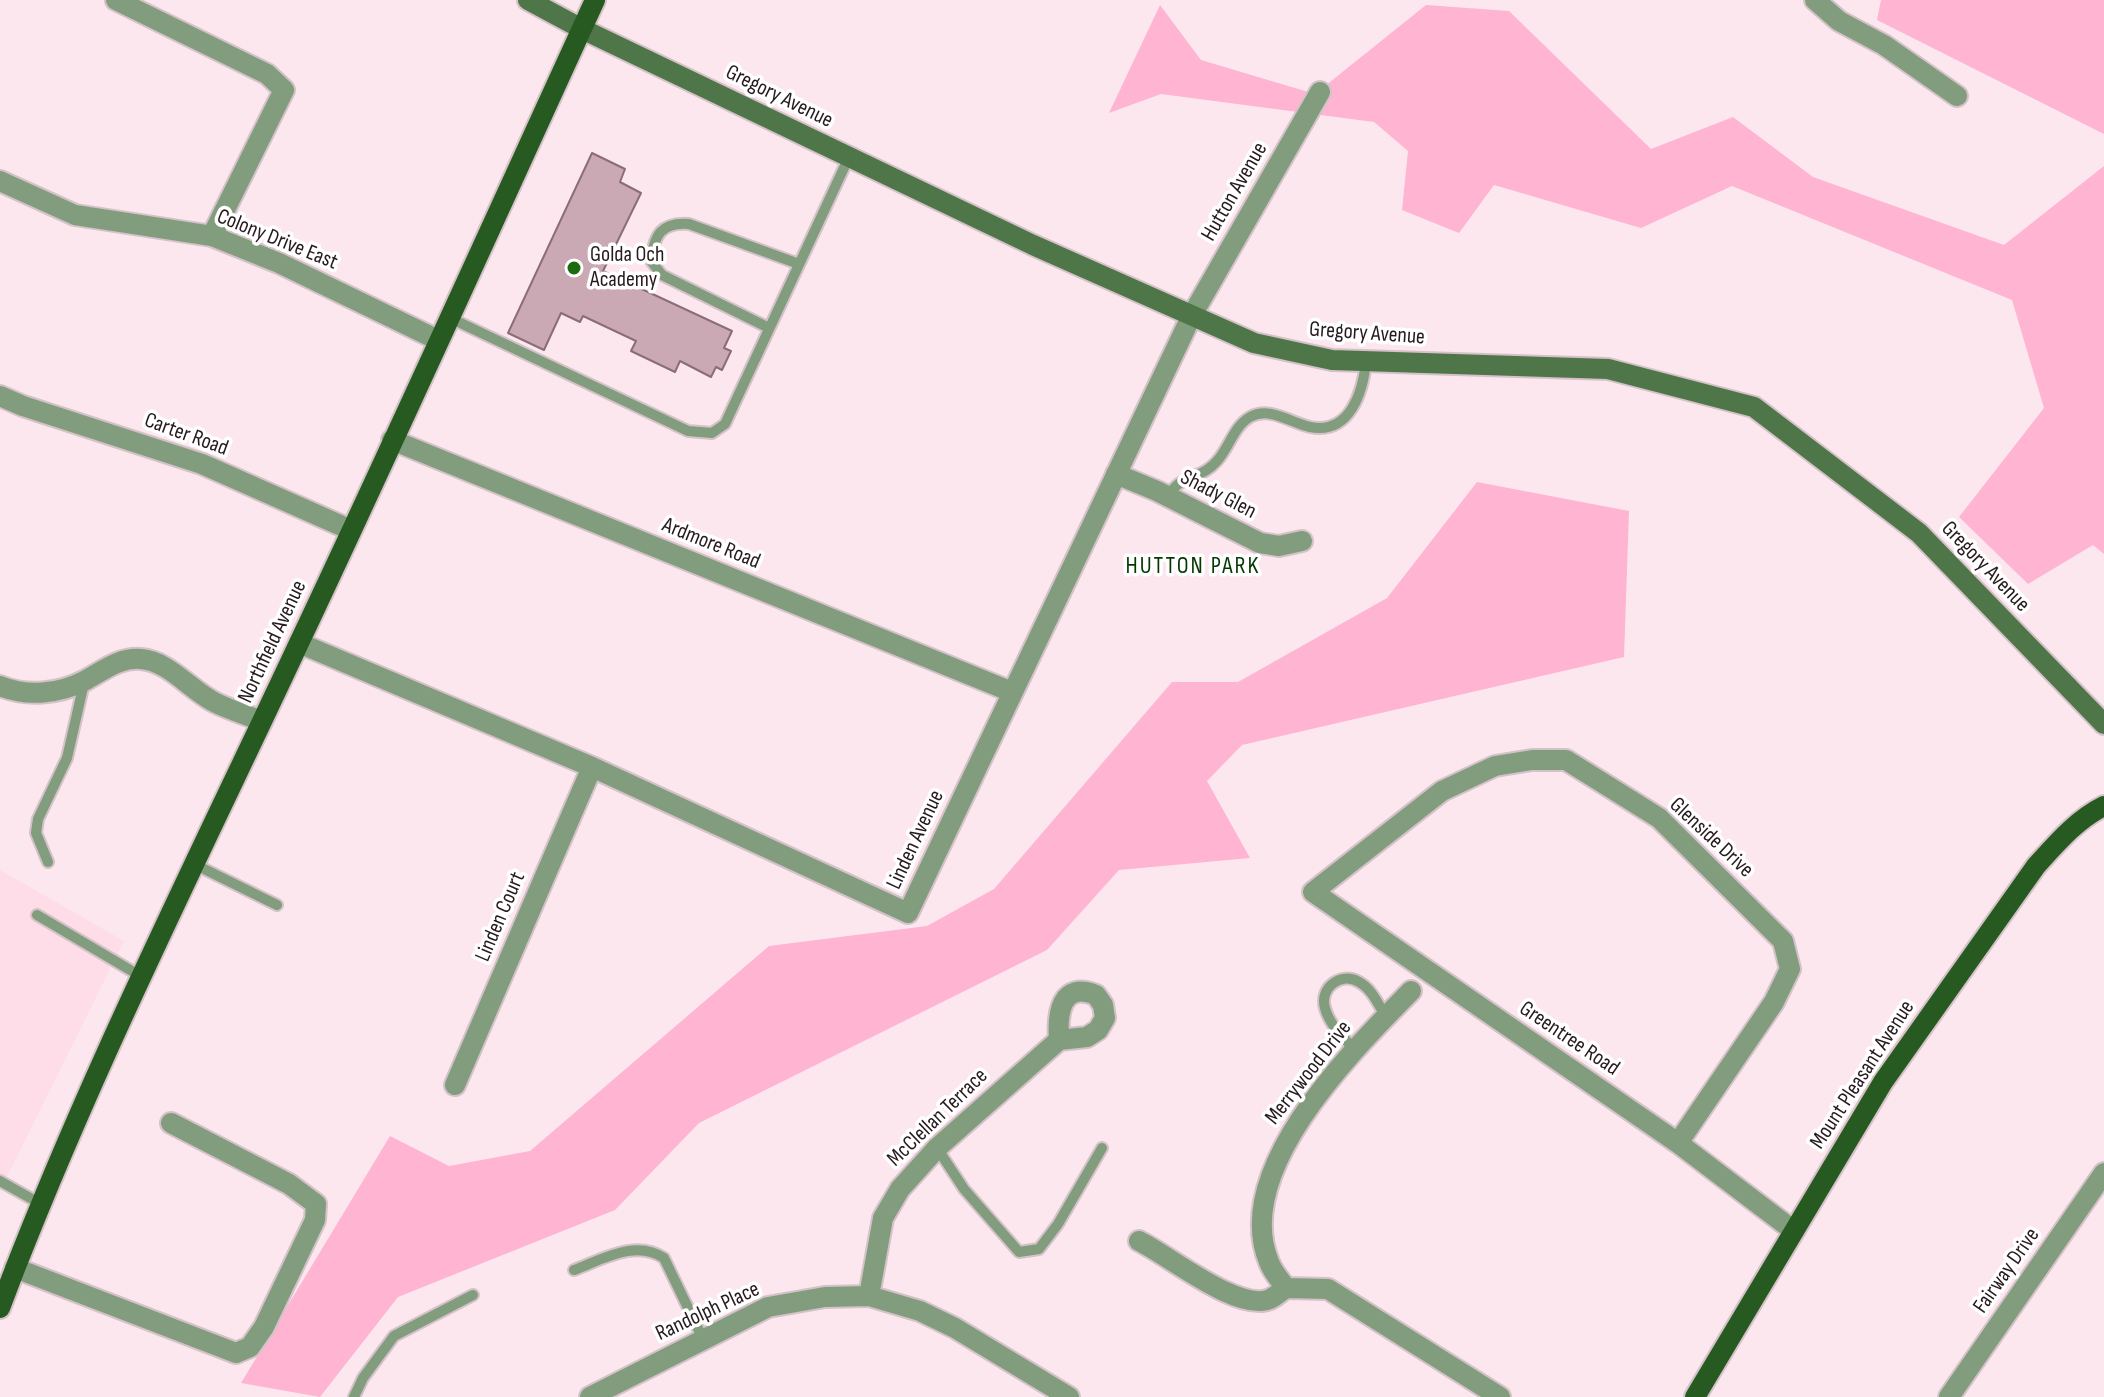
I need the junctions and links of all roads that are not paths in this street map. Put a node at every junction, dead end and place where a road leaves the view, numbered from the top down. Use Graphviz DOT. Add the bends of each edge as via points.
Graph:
graph roads {
  1 [pos="116,0"];
  2 [pos="528,0"];
  3 [pos="595,0"];
  4 [pos="1815,0"];
  5 [pos="582,29"];
  6 [pos="1320,92"];
  7 [pos="1957,96"];
  8 [pos="849,157"];
  9 [pos="0,181"];
  10 [pos="212,236"];
  11 [pos="799,264"];
  12 [pos="1191,317"];
  13 [pos="450,318"];
  14 [pos="769,328"];
  15 [pos="438,340"];
  16 [pos="1366,361"];
  17 [pos="0,396"];
  18 [pos="392,440"];
  19 [pos="1116,474"];
  20 [pos="1166,496"];
  21 [pos="351,530"];
  22 [pos="1302,541"];
  23 [pos="299,643"];
  24 [pos="84,681"];
  25 [pos="0,686"];
  26 [pos="1012,692"];
  27 [pos="262,721"];
  28 [pos="2104,724"];
  29 [pos="592,767"];
  30 [pos="2100,814"];
  31 [pos="48,862"];
  32 [pos="194,864"];
  33 [pos="1313,892"];
  34 [pos="277,905"];
  35 [pos="37,915"];
  36 [pos="142,977"];
  37 [pos="1411,991"];
  38 [pos="1386,1017"];
  39 [pos="1059,1040"];
  40 [pos="1354,1049"];
  41 [pos="455,1085"];
  42 [pos="171,1123"];
  43 [pos="1678,1143"];
  44 [pos="937,1148"];
  45 [pos="1102,1148"];
  46 [pos="2104,1173"];
  47 [pos="0,1181"];
  48 [pos="39,1203"];
  49 [pos="1794,1231"];
  50 [pos="1139,1241"];
  51 [pos="15,1268"];
  52 [pos="574,1270"];
  53 [pos="1286,1288"];
  54 [pos="473,1295"];
  55 [pos="869,1296"];
  56 [pos="0,1308"];
  57 [pos="703,1339"];
  58 [pos="354,1397"];
  59 [pos="590,1397"];
  60 [pos="1069,1397"];
  61 [pos="1500,1397"];
  62 [pos="1695,1397"];
  63 [pos="1949,1397"];
  1 -- 10 [label="street" via="267,74 284,90"];
  2 -- 5 [label="main road, Gregory Avenue"];
  3 -- 5 [label="main road, Northfield Avenue"];
  4 -- 7 [label="street"];
  5 -- 8 [label="main road, Gregory Avenue"];
  5 -- 13 [label="main road, Northfield Avenue"];
  6 -- 12 [label="street, Hutton Avenue"];
  8 -- 11 [label="lane"];
  8 -- 12 [label="main road, Gregory Avenue"];
  9 -- 10 [label="street, Colony Drive East" via="75,215"];
  10 -- 15 [label="street, Colony Drive East"];
  11 -- 14 [label="lane"];
  11 -- 14 [label="lane" via="689,224 674,223 653,243 651,261 662,275"];
  12 -- 16 [label="main road, Gregory Avenue" via="1254,343 1332,360"];
  12 -- 19 [label="street, Linden Avenue"];
  13 -- 14 [label="lane" via="688,431 712,433 725,424"];
  13 -- 15 [label="main road, Northfield Avenue"];
  15 -- 18 [label="main road, Northfield Avenue"];
  16 -- 20 [label="lane" via="1364,383 1345,420 1312,428 1273,414 1253,414 1219,460"];
  16 -- 28 [label="main road, Gregory Avenue" via="1608,369 1754,407 1919,533"];
  17 -- 21 [label="street, Carter Road" via="202,464"];
  18 -- 21 [label="main road, Northfield Avenue"];
  18 -- 26 [label="street, Ardmore Road"];
  19 -- 20 [label="street, Shady Glen"];
  19 -- 26 [label="street, Linden Avenue"];
  20 -- 22 [label="street, Shady Glen" via="1260,543"];
  21 -- 23 [label="main road, Northfield Avenue"];
  23 -- 27 [label="main road, Northfield Avenue"];
  23 -- 29 [label="street, Linden Avenue"];
  24 -- 25 [label="street" via="30,693"];
  24 -- 27 [label="street" via="126,660 144,659 217,704"];
  24 -- 31 [label="lane" via="67,758 38,819 36,833"];
  26 -- 29 [label="street, Linden Avenue" via="908,913"];
  27 -- 32 [label="main road, Northfield Avenue"];
  29 -- 41 [label="street, Linden Court"];
  30 -- 49 [label="main road, Mount Pleasant Avenue" via="2065,834 2036,866 1883,1082"];
  32 -- 34 [label="lane"];
  32 -- 36 [label="main road, Northfield Avenue"];
  33 -- 43 [label="street, Greentree Road"];
  33 -- 43 [label="street, Glenside Drive" via="1442,791 1495,766 1566,760 1659,818 1783,941 1790,969 1774,1002"];
  35 -- 36 [label="lane"];
  36 -- 48 [label="main road, Northfield Avenue"];
  37 -- 38 [label="street, Merrywood Drive"];
  38 -- 40 [label="street, Merrywood Drive"];
  38 -- 40 [label="lane" via="1357,980 1345,977 1334,982 1323,1004"];
  39 -- 44 [label="street, McClellan Terrace"];
  40 -- 53 [label="street, Merrywood Drive" via="1285,1140 1266,1195 1263,1229 1269,1262"];
  42 -- 51 [label="street" via="289,1184 316,1204 315,1220 250,1347 236,1353"];
  43 -- 49 [label="street, Greentree Road"];
  44 -- 45 [label="lane" via="964,1189 1019,1252 1039,1249"];
  44 -- 55 [label="street, McClellan Terrace" via="900,1189 883,1218"];
  46 -- 63 [label="street, Fairway Drive"];
  47 -- 48 [label="lane"];
  48 -- 51 [label="main road, Northfield Avenue"];
  49 -- 62 [label="main road, Mount Pleasant Avenue"];
  50 -- 53 [label="street" via="1247,1301 1269,1300"];
  51 -- 56 [label="main road, Northfield Avenue"];
  52 -- 57 [label="lane" via="635,1248 654,1251 664,1258"];
  53 -- 61 [label="street" via="1328,1289"];
  54 -- 58 [label="lane" via="394,1336"];
  55 -- 57 [label="street, Randolph Place" via="768,1307"];
  55 -- 60 [label="street, Randolph Place" via="955,1328"];
  57 -- 59 [label="street, Randolph Place"];
}
